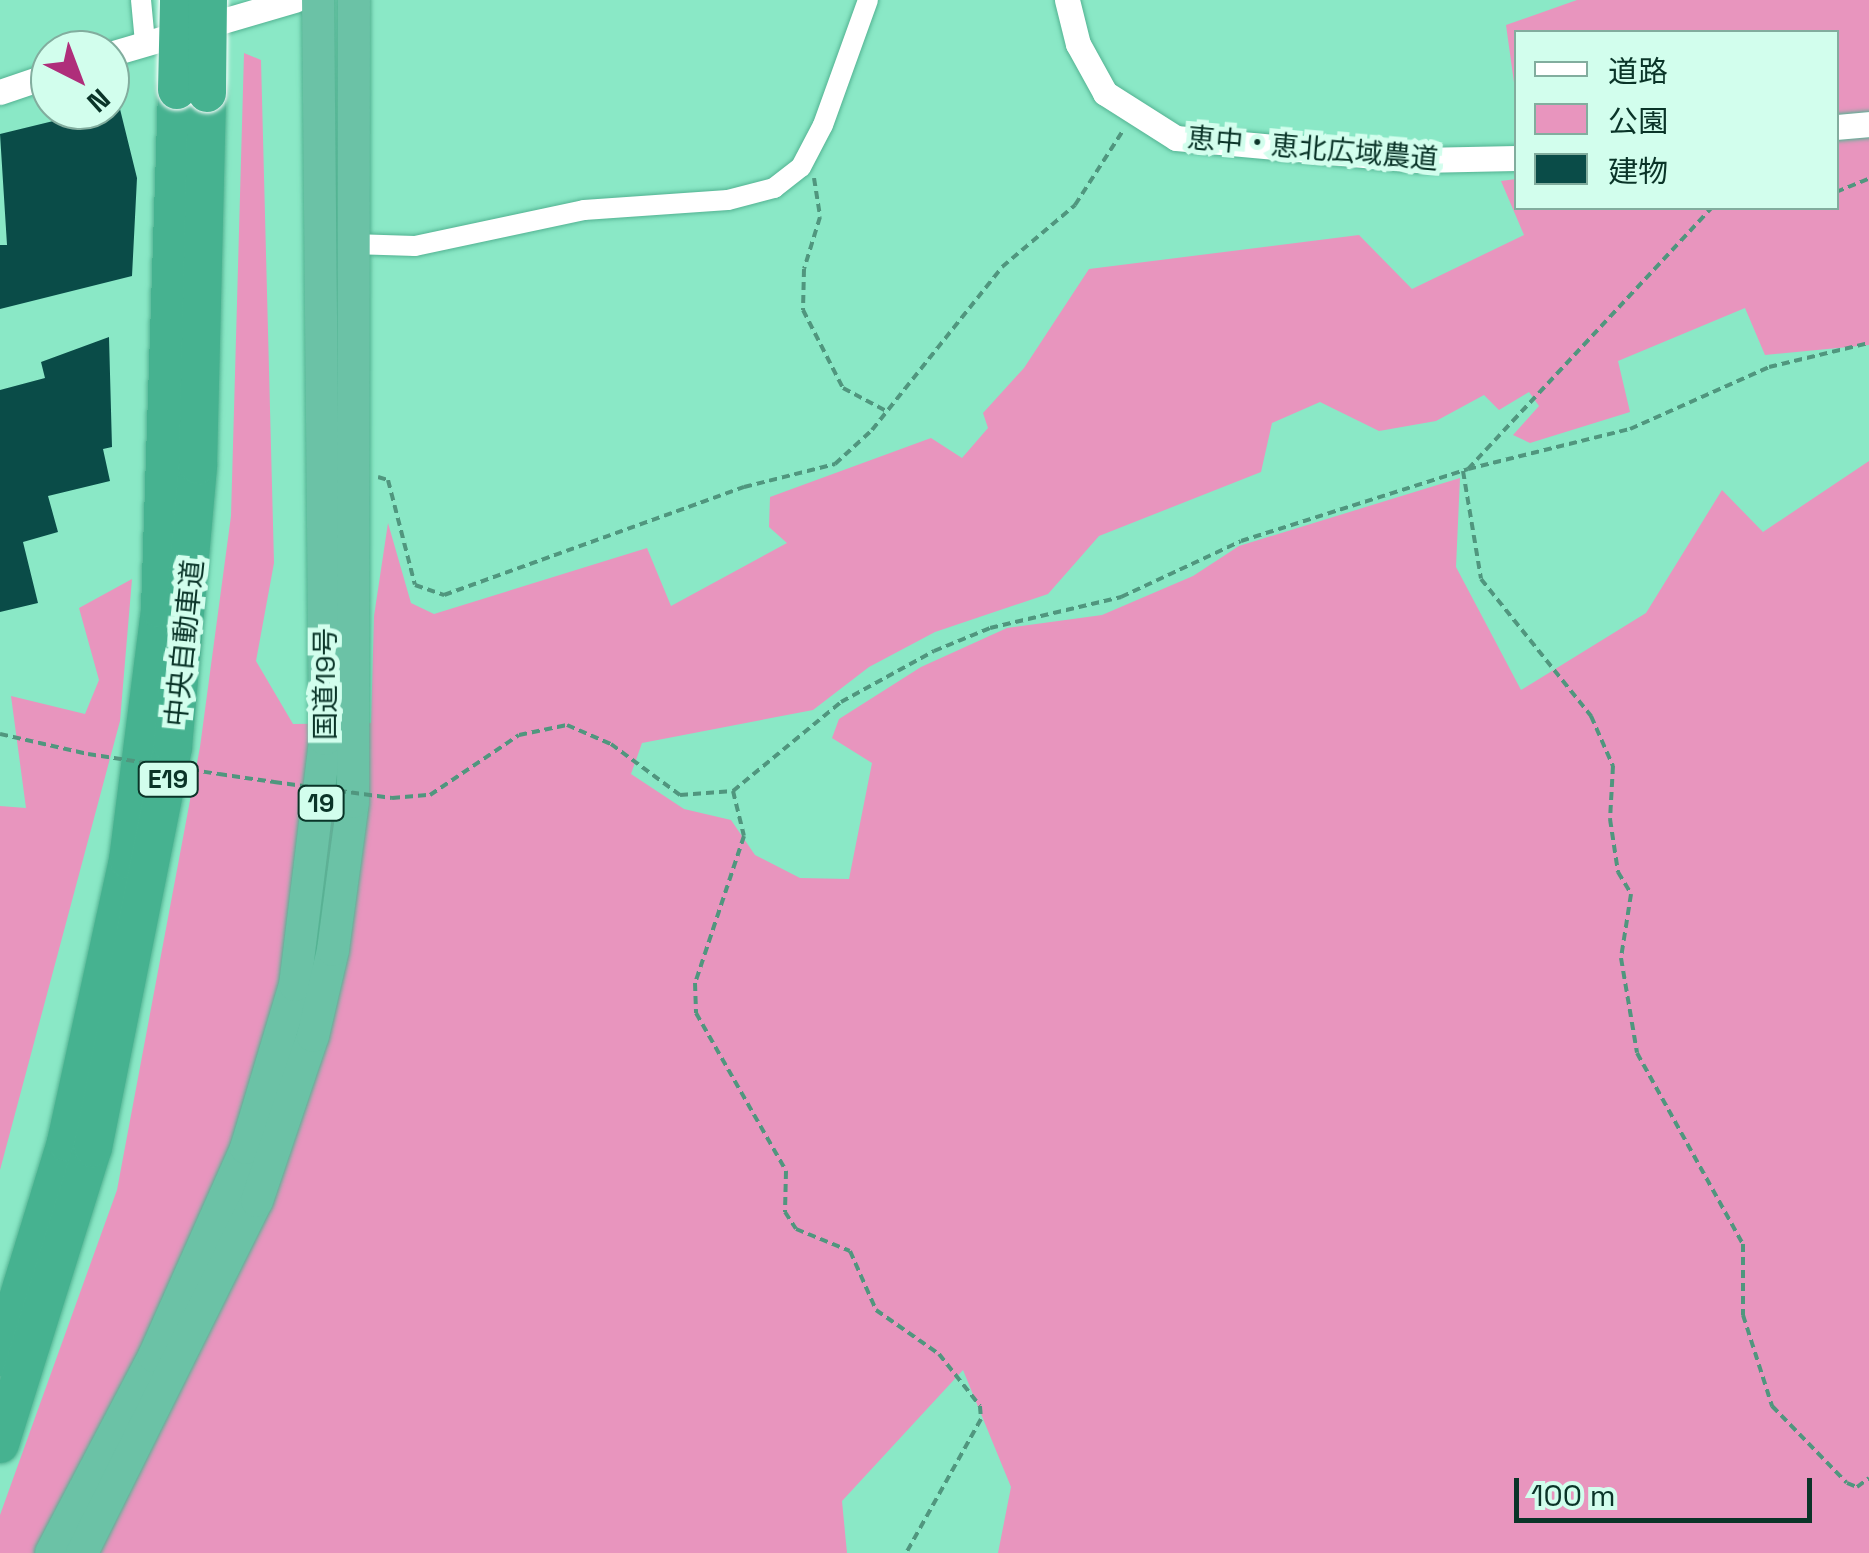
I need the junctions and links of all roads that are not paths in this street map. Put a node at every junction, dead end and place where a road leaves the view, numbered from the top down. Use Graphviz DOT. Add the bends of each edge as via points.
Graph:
graph roads {
  1 [pos="141,0"];
  2 [pos="178,0"];
  3 [pos="208,0"];
  4 [pos="296,0"];
  5 [pos="318,0"];
  6 [pos="354,0"];
  7 [pos="868,0"];
  8 [pos="1072,1"];
  9 [pos="145,42"];
  10 [pos="130,47"];
  11 [pos="30,82"];
  12 [pos="192,91"];
  13 [pos="0,92"];
  14 [pos="1869,124"];
  15 [pos="1839,127"];
  16 [pos="1514,158"];
  17 [pos="352,244"];
  18 [pos="0,1357"];
  19 [pos="0,1444"];
  20 [pos="51,1553"];
  21 [pos="82,1553"];
  1 -- 9 [label="street"];
  2 -- 12 [label="highway, 中央自動車道 / E19, bridge"];
  3 -- 12 [label="highway, 中央自動車道 / E19, bridge"];
  4 -- 9 [label="street"];
  5 -- 20 [label="highway, 国道19号 / 19" via="326,739 299,966 246,1148 154,1356"];
  6 -- 17 [label="highway, 国道19号 / 19"];
  7 -- 17 [label="street" via="801,167 774,188 728,200 629,203 414,246"];
  8 -- 16 [label="street, 恵中・恵北広域農道" via="1094,78 1132,116 1176,138"];
  9 -- 10 [label="street"];
  11 -- 13 [label="street"];
  12 -- 18 [label="highway, 中央自動車道 / E19" via="160,609 131,841 66,1142"];
  12 -- 19 [label="highway, 中央自動車道 / E19" via="198,465 173,747 93,1148"];
  14 -- 15 [label="street"];
  17 -- 21 [label="highway, 国道19号 / 19" via="353,802 314,1036 257,1201"];
}
